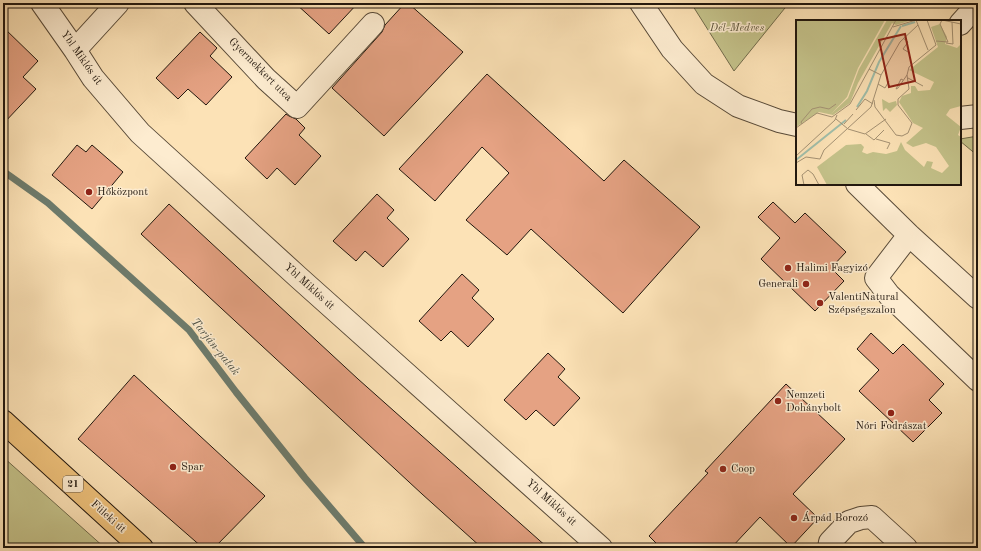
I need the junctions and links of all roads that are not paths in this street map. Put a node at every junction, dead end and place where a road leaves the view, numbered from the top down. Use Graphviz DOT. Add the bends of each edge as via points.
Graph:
graph roads {
  1 [pos="42,3"];
  2 [pos="118,3"];
  3 [pos="195,3"];
  4 [pos="640,3"];
  5 [pos="978,4"];
  6 [pos="961,23"];
  7 [pos="373,24"];
  8 [pos="75,50"];
  9 [pos="978,116"];
  10 [pos="961,118"];
  11 [pos="796,125"];
  12 [pos="858,185"];
  13 [pos="909,235"];
  14 [pos="978,298"];
  15 [pos="978,380"];
  16 [pos="3,421"];
  17 [pos="142,548"];
  18 [pos="601,548"];
  19 [pos="829,548"];
  20 [pos="906,548"];
  1 -- 8 [label="street, Ybl Miklós út"];
  2 -- 8 [label="street"];
  3 -- 7 [label="street, Gyermekkert utca" via="266,79 297,107"];
  4 -- 11 [label="street" via="672,49 704,84 738,106"];
  5 -- 6 [label="street"];
  8 -- 18 [label="street, Ybl Miklós út" via="93,78 140,133"];
  9 -- 10 [label="street"];
  12 -- 13 [label="street"];
  13 -- 14 [label="street"];
  13 -- 15 [label="street" via="876,278 889,295"];
  16 -- 17 [label="main road, Füleki út / 21"];
  19 -- 20 [label="street" via="830,542 849,522 872,517"];
}
